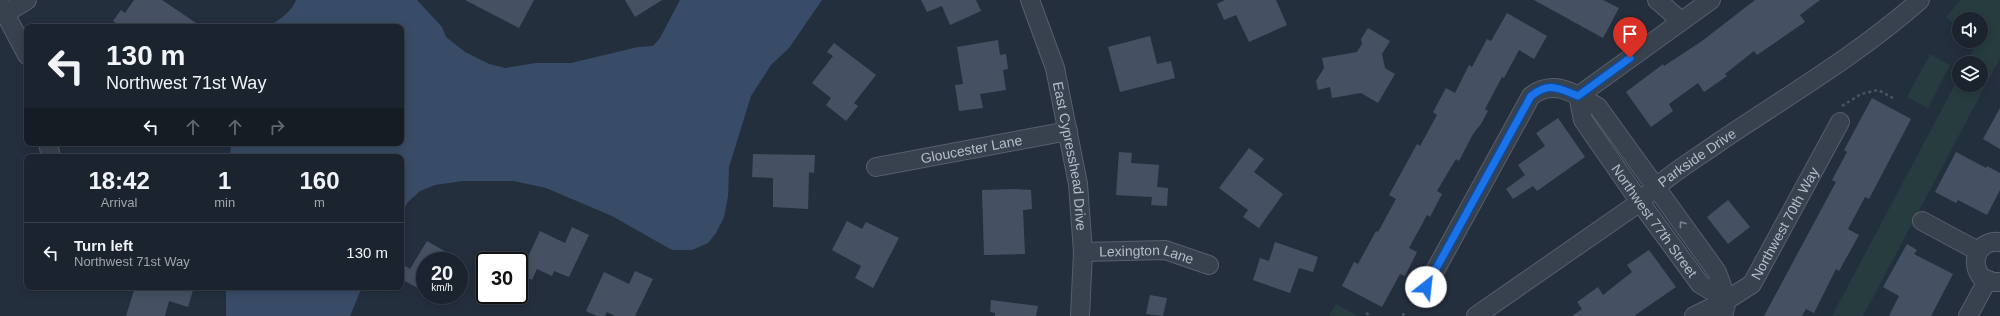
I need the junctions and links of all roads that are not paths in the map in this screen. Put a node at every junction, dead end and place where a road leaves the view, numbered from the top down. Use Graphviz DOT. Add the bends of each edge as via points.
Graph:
graph roads {
  1 [pos="27,0"];
  2 [pos="1030,0"];
  3 [pos="1657,0"];
  4 [pos="1711,0"];
  5 [pos="1920,0"];
  6 [pos="3,8"];
  7 [pos="1681,21"];
  8 [pos="24,49"];
  9 [pos="1578,96"];
  10 [pos="1839,115"];
  11 [pos="1607,120"];
  12 [pos="1068,131"];
  13 [pos="1590,131"];
  14 [pos="876,167"];
  15 [pos="1655,187"];
  16 [pos="1640,202"];
  17 [pos="1922,221"];
  18 [pos="2000,242"];
  19 [pos="1978,251"];
  20 [pos="1083,252"];
  21 [pos="1704,255"];
  22 [pos="1209,265"];
  23 [pos="1687,267"];
  24 [pos="1993,281"];
  25 [pos="1426,287"];
  26 [pos="1725,308"];
  27 [pos="1080,316"];
  28 [pos="1476,316"];
  29 [pos="1694,316"];
  30 [pos="1968,316"];
  1 -- 6 [label="street"];
  2 -- 12 [label="street, East Cypresshead Drive" via="1055,68"];
  3 -- 7 [label="street"];
  4 -- 7 [label="street"];
  5 -- 15 [label="street, Parkside Drive" via="1894,23 1816,80 1758,116"];
  6 -- 8 [label="street"];
  7 -- 9 [label="street"];
  9 -- 11 [label="street, Northwest 77th Street" via="1598,107"];
  9 -- 13 [label="street, Northwest 77th Street" via="1583,120"];
  9 -- 25 [label="street" via="1554,87 1540,89 1531,96"];
  10 -- 26 [label="street, Northwest 70th Way" via="1752,284"];
  11 -- 13 [label="street"];
  11 -- 15 [label="street, Northwest 77th Street"];
  12 -- 14 [label="street, Gloucester Lane"];
  12 -- 20 [label="street, East Cypresshead Drive" via="1078,184"];
  13 -- 16 [label="street, Northwest 77th Street"];
  15 -- 16 [label="street, Parkside Drive"];
  21 -- 15 [label="street, Northwest 77th Street, one-way"];
  16 -- 23 [label="street, Northwest 77th Street"];
  16 -- 28 [label="street, Parkside Drive"];
  17 -- 19 [label="street"];
  18 -- 19 [label="street" via="1987,243"];
  19 -- 24 [label="street" via="1975,258 1977,271"];
  20 -- 22 [label="street, Lexington Lane" via="1165,250"];
  20 -- 27 [label="street, East Cypresshead Drive"];
  21 -- 23 [label="street"];
  21 -- 26 [label="street, Northwest 77th Street" via="1717,272"];
  23 -- 26 [label="street, Northwest 77th Street" via="1700,284"];
  24 -- 30 [label="street"];
  26 -- 29 [label="street, Northwest 70th Way"];
}
